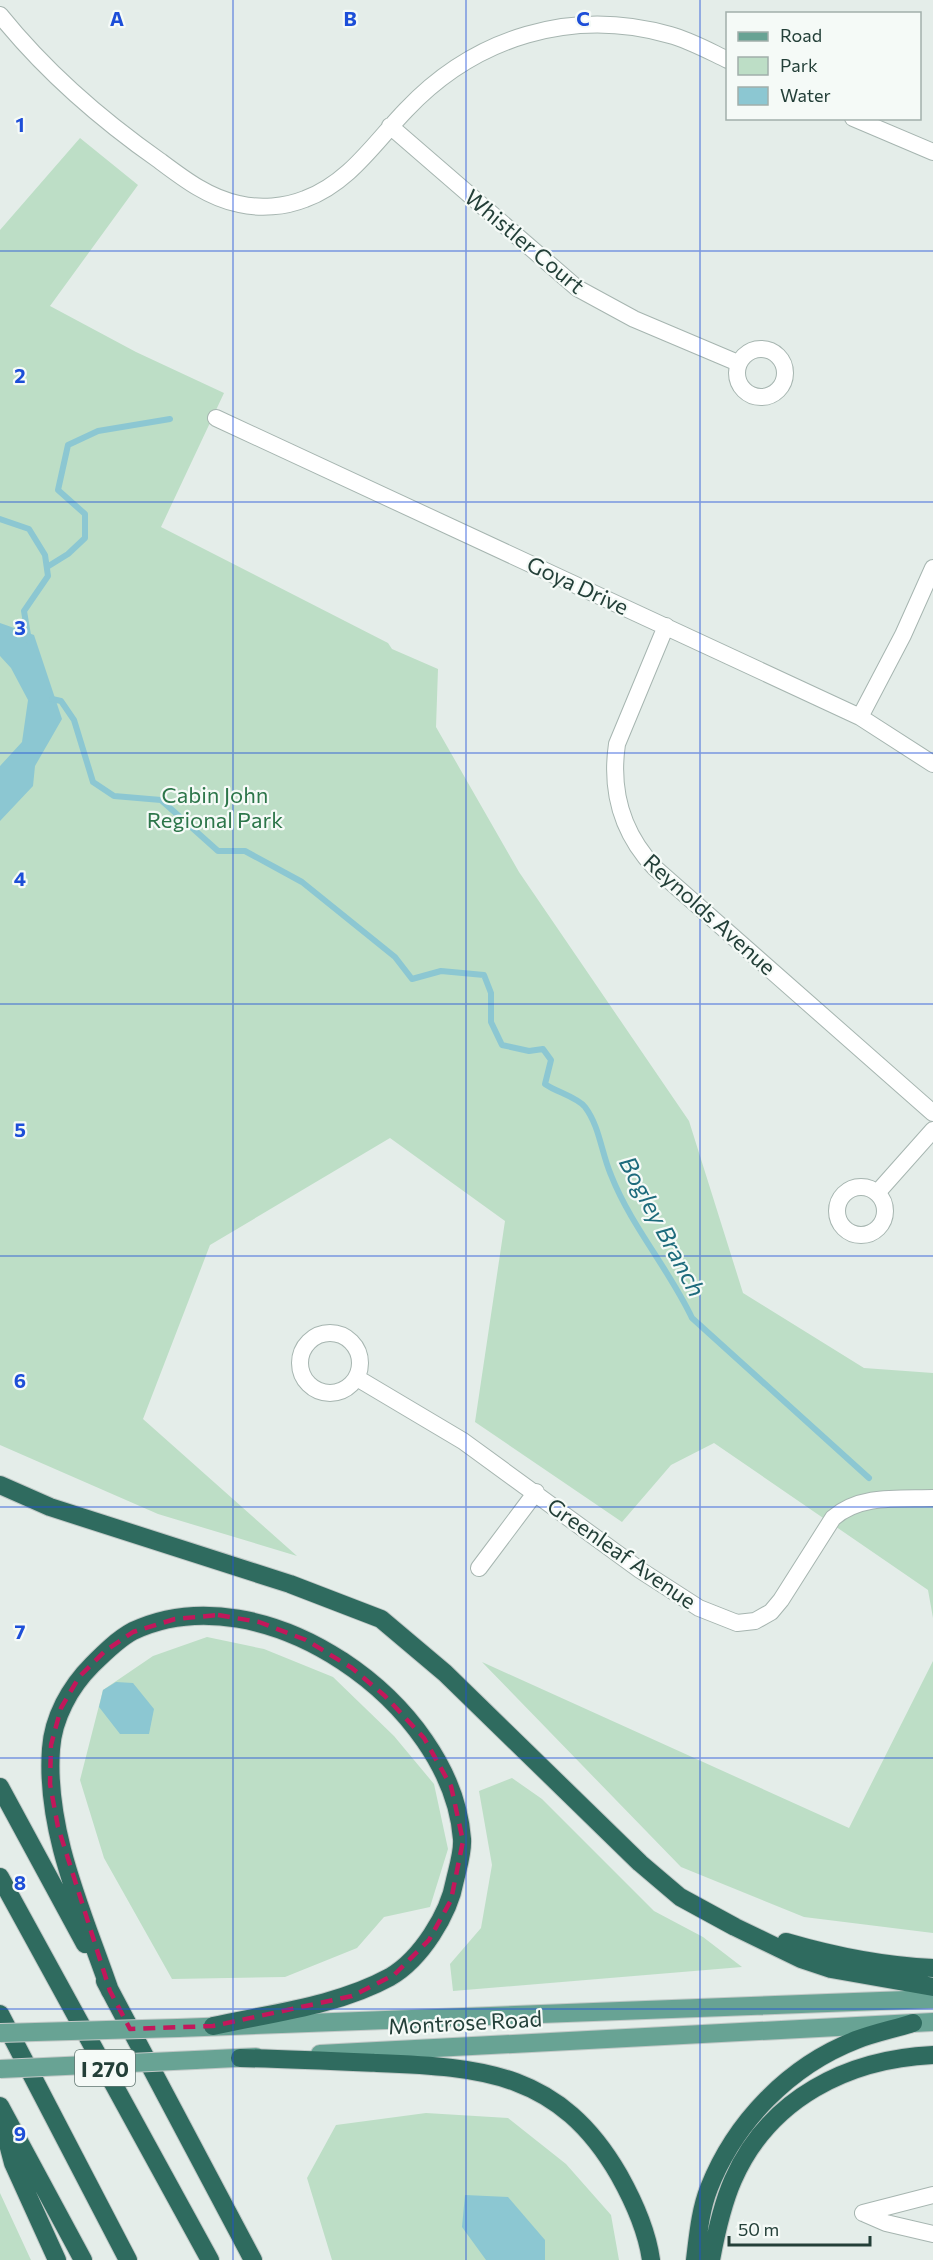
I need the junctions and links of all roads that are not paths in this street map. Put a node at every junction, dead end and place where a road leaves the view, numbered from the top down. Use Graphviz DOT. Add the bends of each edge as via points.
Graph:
graph roads {
  1 [pos="0,15"];
  2 [pos="726,59"];
  3 [pos="858,120"];
  4 [pos="390,126"];
  5 [pos="933,152"];
  6 [pos="738,363"];
  7 [pos="216,418"];
  8 [pos="933,568"];
  9 [pos="666,626"];
  10 [pos="860,717"];
  11 [pos="933,764"];
  12 [pos="933,1113"];
  13 [pos="933,1130"];
  14 [pos="877,1193"];
  15 [pos="357,1378"];
  16 [pos="0,1485"];
  17 [pos="536,1492"];
  18 [pos="933,1498"];
  19 [pos="479,1569"];
  20 [pos="0,1787"];
  21 [pos="0,1877"];
  22 [pos="735,1927"];
  23 [pos="933,1968"];
  24 [pos="933,1987"];
  25 [pos="110,1991"];
  26 [pos="933,1999"];
  27 [pos="0,2014"];
  28 [pos="933,2022"];
  29 [pos="913,2023"];
  30 [pos="213,2026"];
  31 [pos="0,2033"];
  32 [pos="933,2055"];
  33 [pos="240,2058"];
  34 [pos="0,2069"];
  35 [pos="0,2106"];
  36 [pos="0,2113"];
  37 [pos="933,2195"];
  38 [pos="235,2225"];
  39 [pos="933,2234"];
  40 [pos="57,2260"];
  41 [pos="83,2260"];
  42 [pos="128,2260"];
  43 [pos="210,2260"];
  44 [pos="253,2260"];
  45 [pos="264,2260"];
  46 [pos="651,2260"];
  47 [pos="695,2260"];
  48 [pos="711,2260"];
  1 -- 4 [label="street" via="60,81 126,138 187,181 238,204 275,206 322,192 358,164"];
  2 -- 4 [label="street" via="673,35 647,29 595,24 544,30 517,36 472,56 424,92"];
  3 -- 5 [label="street"];
  4 -- 6 [label="street, Whistler Court" via="577,288 634,319"];
  7 -- 9 [label="street, Goya Drive"];
  8 -- 10 [label="street"];
  9 -- 10 [label="street, Goya Drive"];
  9 -- 12 [label="street, Reynolds Avenue" via="617,744 616,794 631,836 655,868"];
  10 -- 11 [label="street, Goya Drive"];
  13 -- 14 [label="street"];
  15 -- 17 [label="street, Greenleaf Avenue" via="464,1441"];
  16 -- 22 [label="highway" via="50,1507 290,1584 381,1619 445,1673 640,1863 680,1897"];
  17 -- 18 [label="street, Greenleaf Avenue" via="640,1570 699,1608 737,1623 755,1621 771,1612 841,1511 866,1501"];
  17 -- 19 [label="street"];
  20 -- 25 [label="highway, I 270"];
  21 -- 43 [label="highway, I 270"];
  22 -- 23 [label="highway" via="859,1959"];
  22 -- 24 [label="highway" via="798,1958 831,1969"];
  25 -- 30 [label="highway" via="69,1872 50,1784 51,1745 61,1708 80,1677 105,1651 133,1632 176,1619 218,1615 259,1622 306,1640 352,1668 385,1696 424,1738 451,1785 463,1841 451,1900 429,1940 394,1975 352,1996"];
  25 -- 38 [label="highway, I 270"];
  26 -- 30 [label="main road, Montrose Road"];
  27 -- 42 [label="highway, I 270"];
  28 -- 29 [label="main road, Montrose Road"];
  29 -- 33 [label="main road, Montrose Road"];
  29 -- 47 [label="highway" via="856,2040 819,2058 787,2079 739,2130 708,2189"];
  30 -- 31 [label="main road, Montrose Road, bridge"];
  32 -- 48 [label="highway" via="881,2061 849,2070 814,2086 783,2110 754,2144 734,2179"];
  33 -- 34 [label="main road, Montrose Road, bridge"];
  33 -- 46 [label="highway" via="452,2066 495,2074 533,2089 569,2112 605,2151 632,2198"];
  35 -- 41 [label="highway"];
  36 -- 40 [label="highway" via="13,2163"];
  37 -- 39 [label="street" via="862,2213"];
  38 -- 44 [label="highway, I 270"];
  38 -- 45 [label="highway"];
}
